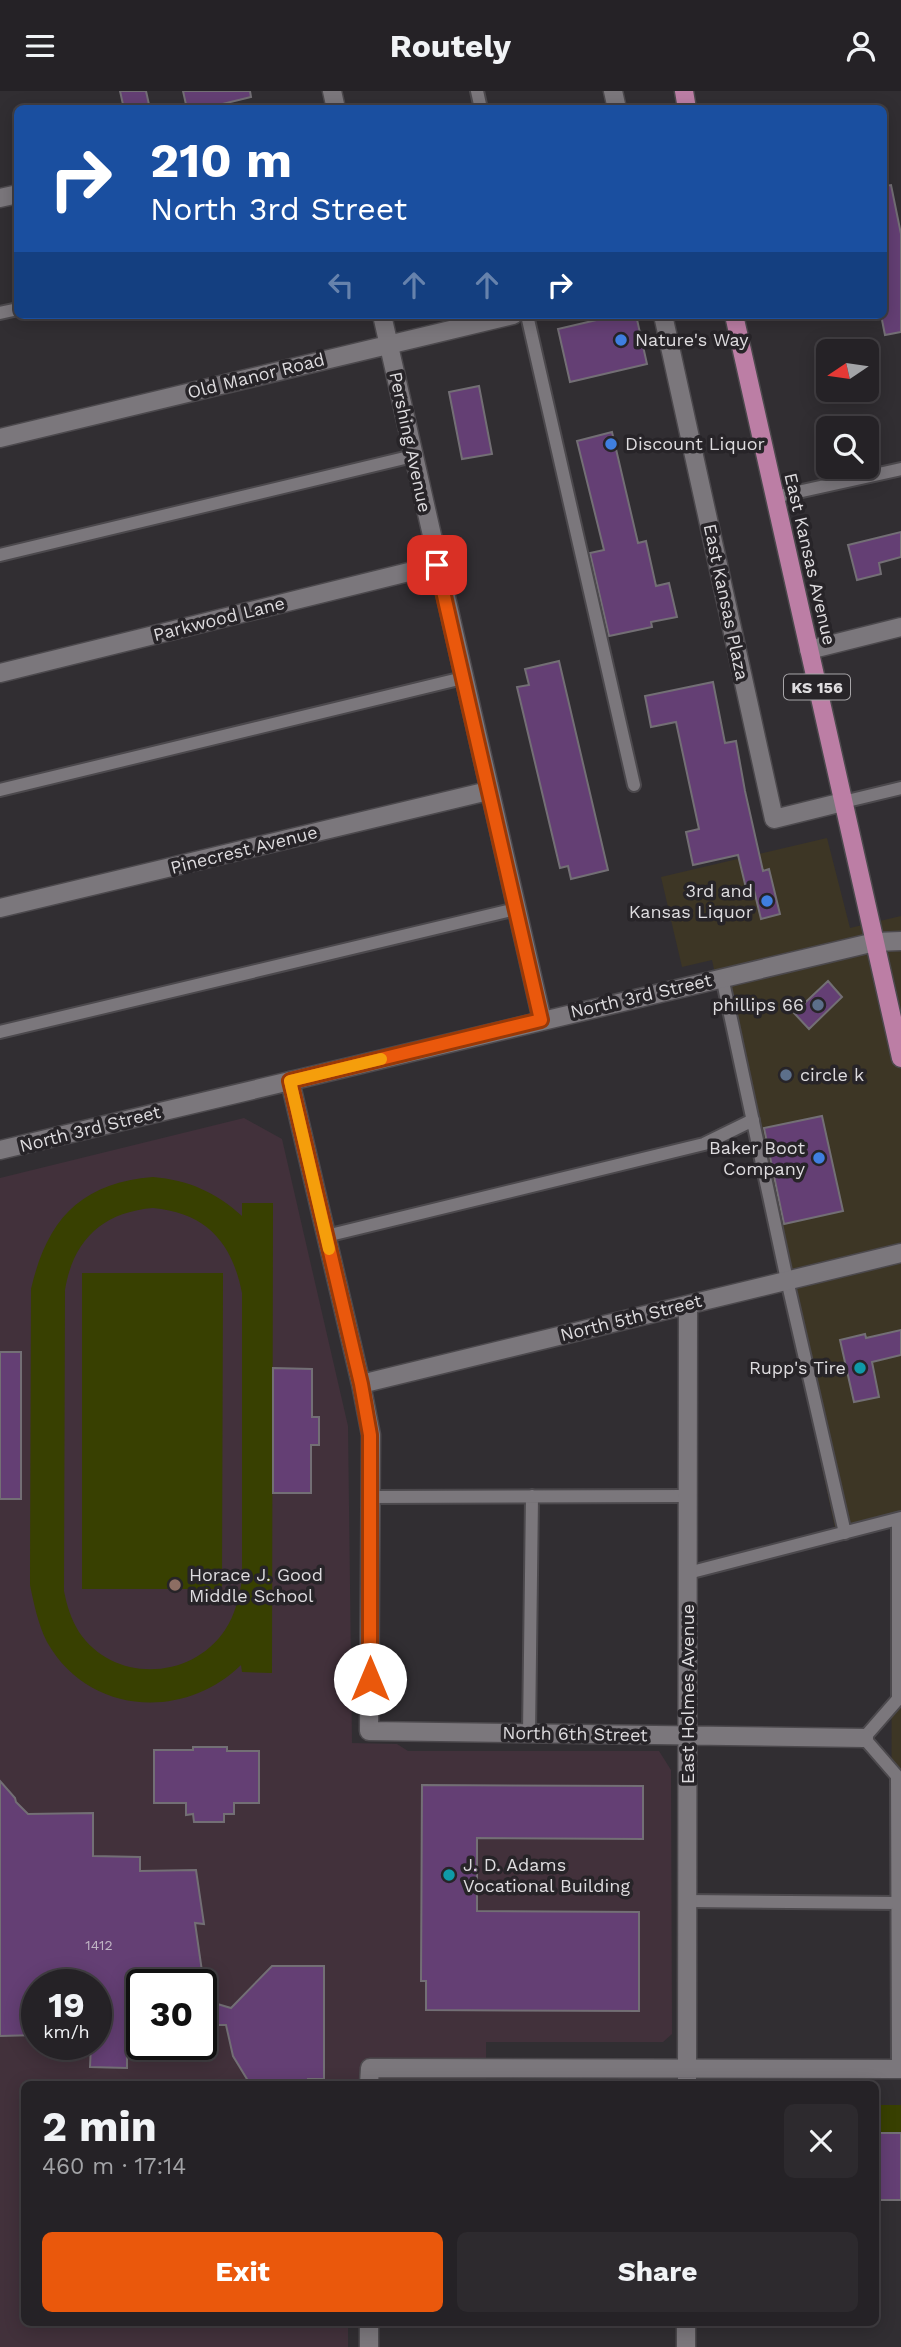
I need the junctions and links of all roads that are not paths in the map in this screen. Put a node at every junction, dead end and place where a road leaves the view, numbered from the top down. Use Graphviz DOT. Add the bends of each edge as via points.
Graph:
graph roads {
  1 [pos="384,319"];
  2 [pos="496,319"];
  3 [pos="528,319"];
  4 [pos="664,319"];
  5 [pos="735,319"];
  6 [pos="389,344"];
  7 [pos="0,438"];
  8 [pos="413,456"];
  9 [pos="901,469"];
  10 [pos="775,497"];
  11 [pos="0,555"];
  12 [pos="437,565"];
  13 [pos="901,627"];
  14 [pos="809,650"];
  15 [pos="0,673"];
  16 [pos="463,678"];
  17 [pos="634,785"];
  18 [pos="901,788"];
  19 [pos="0,790"];
  20 [pos="488,791"];
  21 [pos="843,802"];
  22 [pos="0,908"];
  23 [pos="516,909"];
  24 [pos="901,941"];
  25 [pos="875,942"];
  26 [pos="722,977"];
  27 [pos="541,1020"];
  28 [pos="0,1032"];
  29 [pos="901,1058"];
  30 [pos="290,1081"];
  31 [pos="753,1121"];
  32 [pos="0,1150"];
  33 [pos="326,1236"];
  34 [pos="901,1253"];
  35 [pos="787,1280"];
  36 [pos="688,1304"];
  37 [pos="361,1384"];
  38 [pos="532,1496"];
  39 [pos="688,1496"];
  40 [pos="370,1497"];
  41 [pos="899,1519"];
  42 [pos="845,1533"];
  43 [pos="688,1573"];
  44 [pos="529,1734"];
  45 [pos="688,1736"];
  46 [pos="864,1738"];
  47 [pos="687,1901"];
  48 [pos="897,1903"];
  49 [pos="900,2069"];
  50 [pos="370,2076"];
  51 [pos="687,2077"];
  52 [pos="369,2326"];
  53 [pos="686,2326"];
  54 [pos="369,2347"];
  55 [pos="686,2347"];
  1 -- 6 [label="street, Pershing Avenue"];
  2 -- 6 [label="street, Old Manor Road"];
  3 -- 17 [label="lane"];
  4 -- 21 [label="street, East Kansas Plaza" via="774,819"];
  5 -- 10 [label="main road, East Kansas Avenue / KS 156"];
  6 -- 7 [label="street, Old Manor Road"];
  6 -- 8 [label="street, Pershing Avenue"];
  8 -- 11 [label="lane"];
  8 -- 12 [label="street, Pershing Avenue"];
  9 -- 10 [label="lane"];
  10 -- 14 [label="main road, East Kansas Avenue / KS 156"];
  12 -- 15 [label="street, Parkwood Lane"];
  12 -- 16 [label="street, Pershing Avenue"];
  13 -- 14 [label="street"];
  14 -- 21 [label="main road, East Kansas Avenue / KS 156"];
  16 -- 19 [label="lane"];
  16 -- 20 [label="street, Pershing Avenue"];
  18 -- 21 [label="lane"];
  20 -- 22 [label="street, Pinecrest Avenue"];
  20 -- 23 [label="street, Pershing Avenue"];
  21 -- 25 [label="main road, East Kansas Avenue / KS 156"];
  23 -- 27 [label="street, Pershing Avenue"];
  23 -- 28 [label="lane"];
  24 -- 25 [label="street, North 3rd Street"];
  25 -- 26 [label="street, North 3rd Street"];
  25 -- 29 [label="main road, East Kansas Avenue / KS 156"];
  26 -- 27 [label="street, North 3rd Street"];
  26 -- 31 [label="lane"];
  27 -- 30 [label="street, North 3rd Street"];
  30 -- 32 [label="street, North 3rd Street"];
  30 -- 33 [label="street"];
  31 -- 33 [label="lane" via="704,1144"];
  31 -- 35 [label="lane"];
  33 -- 37 [label="street"];
  34 -- 35 [label="street, North 5th Street"];
  35 -- 36 [label="street, North 5th Street"];
  35 -- 42 [label="lane"];
  36 -- 37 [label="street, North 5th Street"];
  36 -- 39 [label="street, East Holmes Avenue"];
  37 -- 40 [label="street" via="370,1435"];
  38 -- 39 [label="lane"];
  38 -- 40 [label="lane"];
  38 -- 44 [label="lane"];
  39 -- 43 [label="street, East Holmes Avenue"];
  40 -- 44 [label="street, North 6th Street" via="369,1731"];
  41 -- 42 [label="lane"];
  41 -- 46 [label="lane" via="898,1699"];
  42 -- 43 [label="lane"];
  43 -- 45 [label="street, East Holmes Avenue"];
  44 -- 45 [label="street, North 6th Street"];
  45 -- 46 [label="street, North 6th Street"];
  45 -- 47 [label="street, East Holmes Avenue"];
  46 -- 48 [label="lane" via="897,1776"];
  47 -- 48 [label="lane"];
  47 -- 51 [label="street, East Holmes Avenue"];
  48 -- 49 [label="lane"];
  49 -- 51 [label="street"];
  50 -- 51 [label="street"];
  52 -- 54 [label="street"];
  53 -- 55 [label="street"];
}
